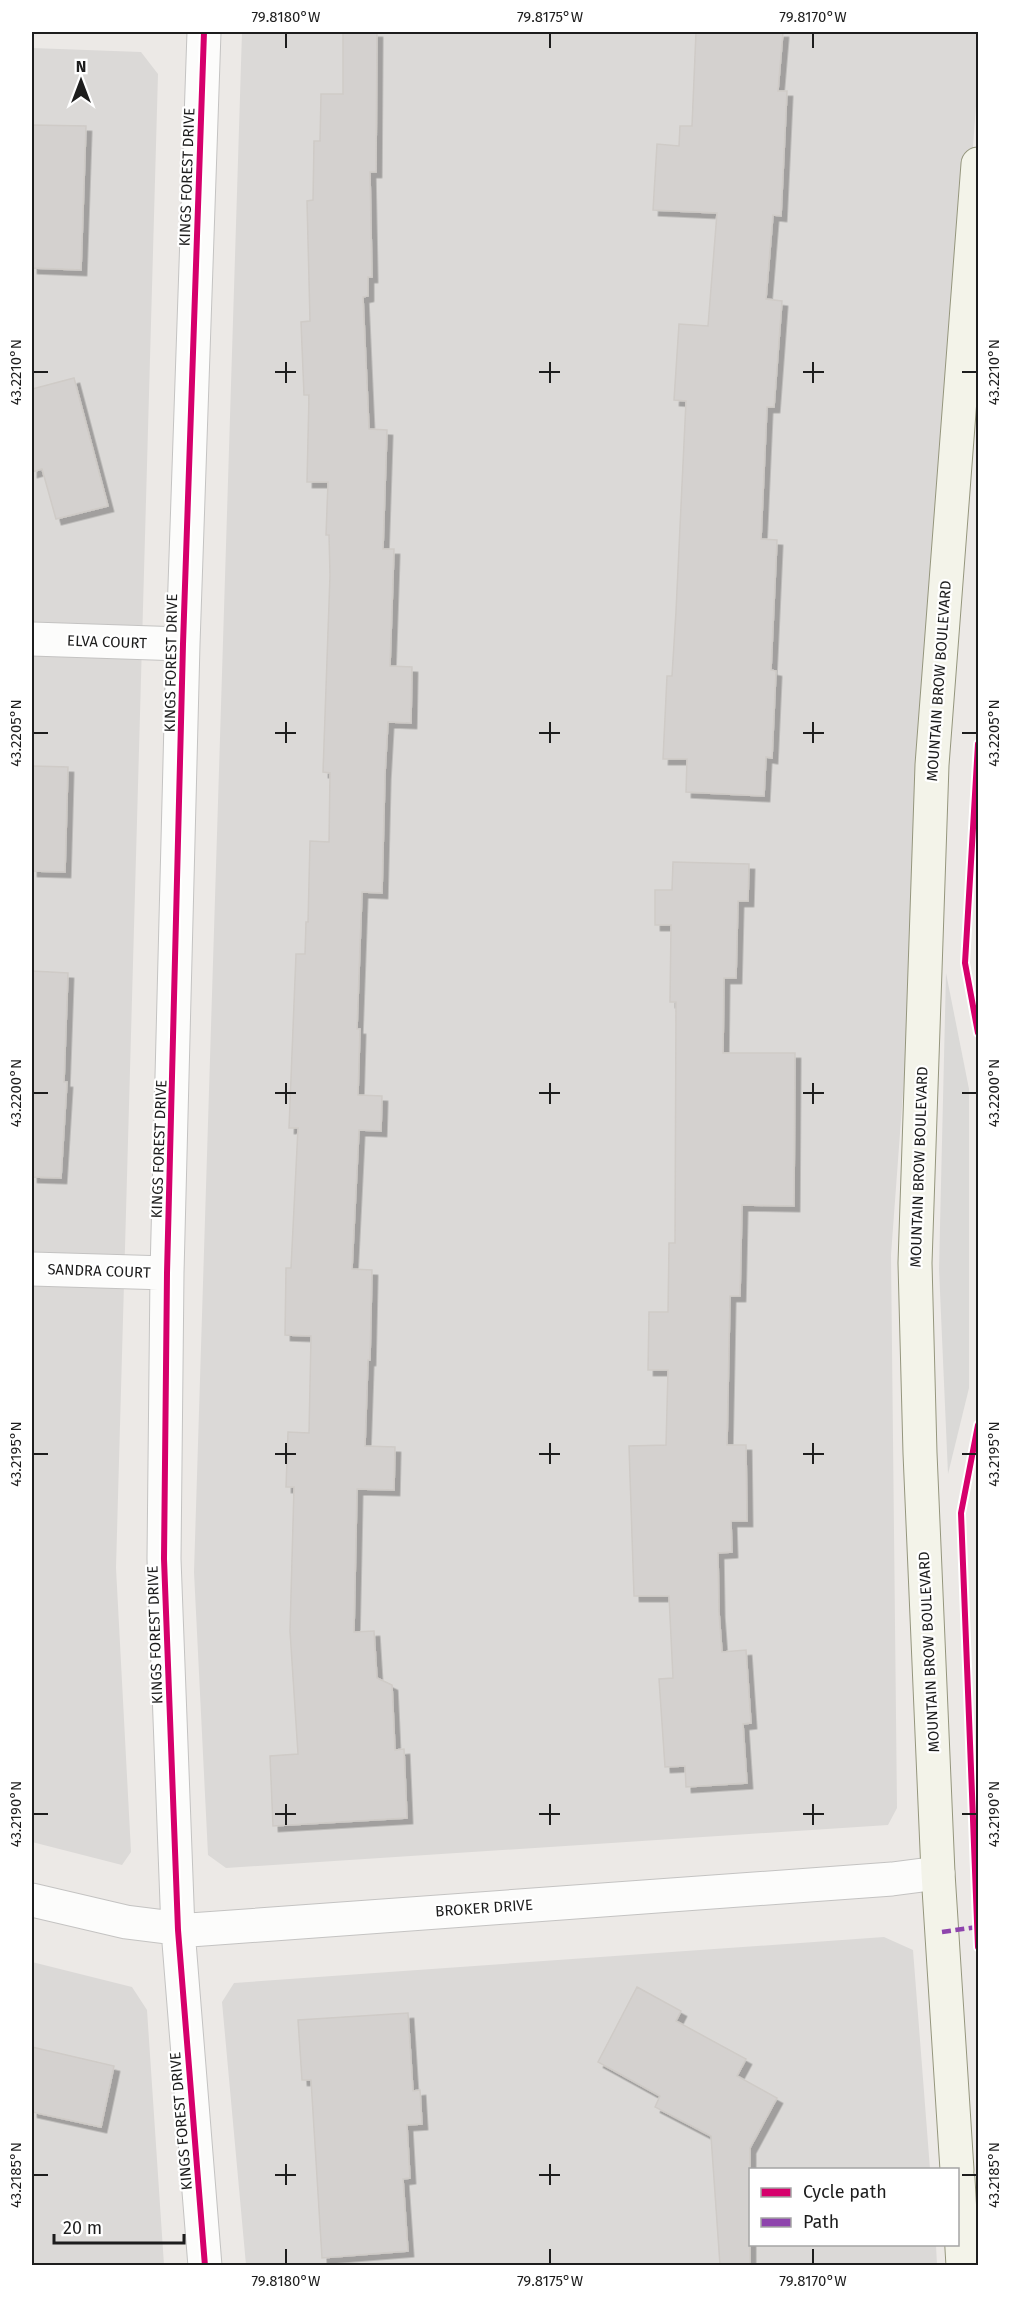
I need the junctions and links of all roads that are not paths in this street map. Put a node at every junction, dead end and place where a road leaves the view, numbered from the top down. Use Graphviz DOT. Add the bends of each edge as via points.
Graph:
graph roads {
  1 [pos="204,32"];
  2 [pos="978,164"];
  3 [pos="32,639"];
  4 [pos="183,644"];
  5 [pos="32,1269"];
  6 [pos="167,1273"];
  7 [pos="938,1873"];
  8 [pos="32,1900"];
  9 [pos="178,1929"];
  10 [pos="957,2168"];
  11 [pos="959,2208"];
  12 [pos="205,2265"];
  13 [pos="963,2265"];
  1 -- 4 [label="street, KINGS FOREST DRIVE"];
  2 -- 7 [label="main road, MOUNTAIN BROW BOULEVARD" via="932,765 915,1263"];
  3 -- 4 [label="street, ELVA COURT"];
  4 -- 6 [label="street, KINGS FOREST DRIVE"];
  5 -- 6 [label="street, SANDRA COURT"];
  6 -- 9 [label="street, KINGS FOREST DRIVE" via="164,1559"];
  7 -- 9 [label="street, BROKER DRIVE"];
  7 -- 10 [label="main road, MOUNTAIN BROW BOULEVARD"];
  8 -- 9 [label="street, BROKER DRIVE" via="126,1922"];
  9 -- 12 [label="street, KINGS FOREST DRIVE"];
  11 -- 13 [label="main road"];
}
